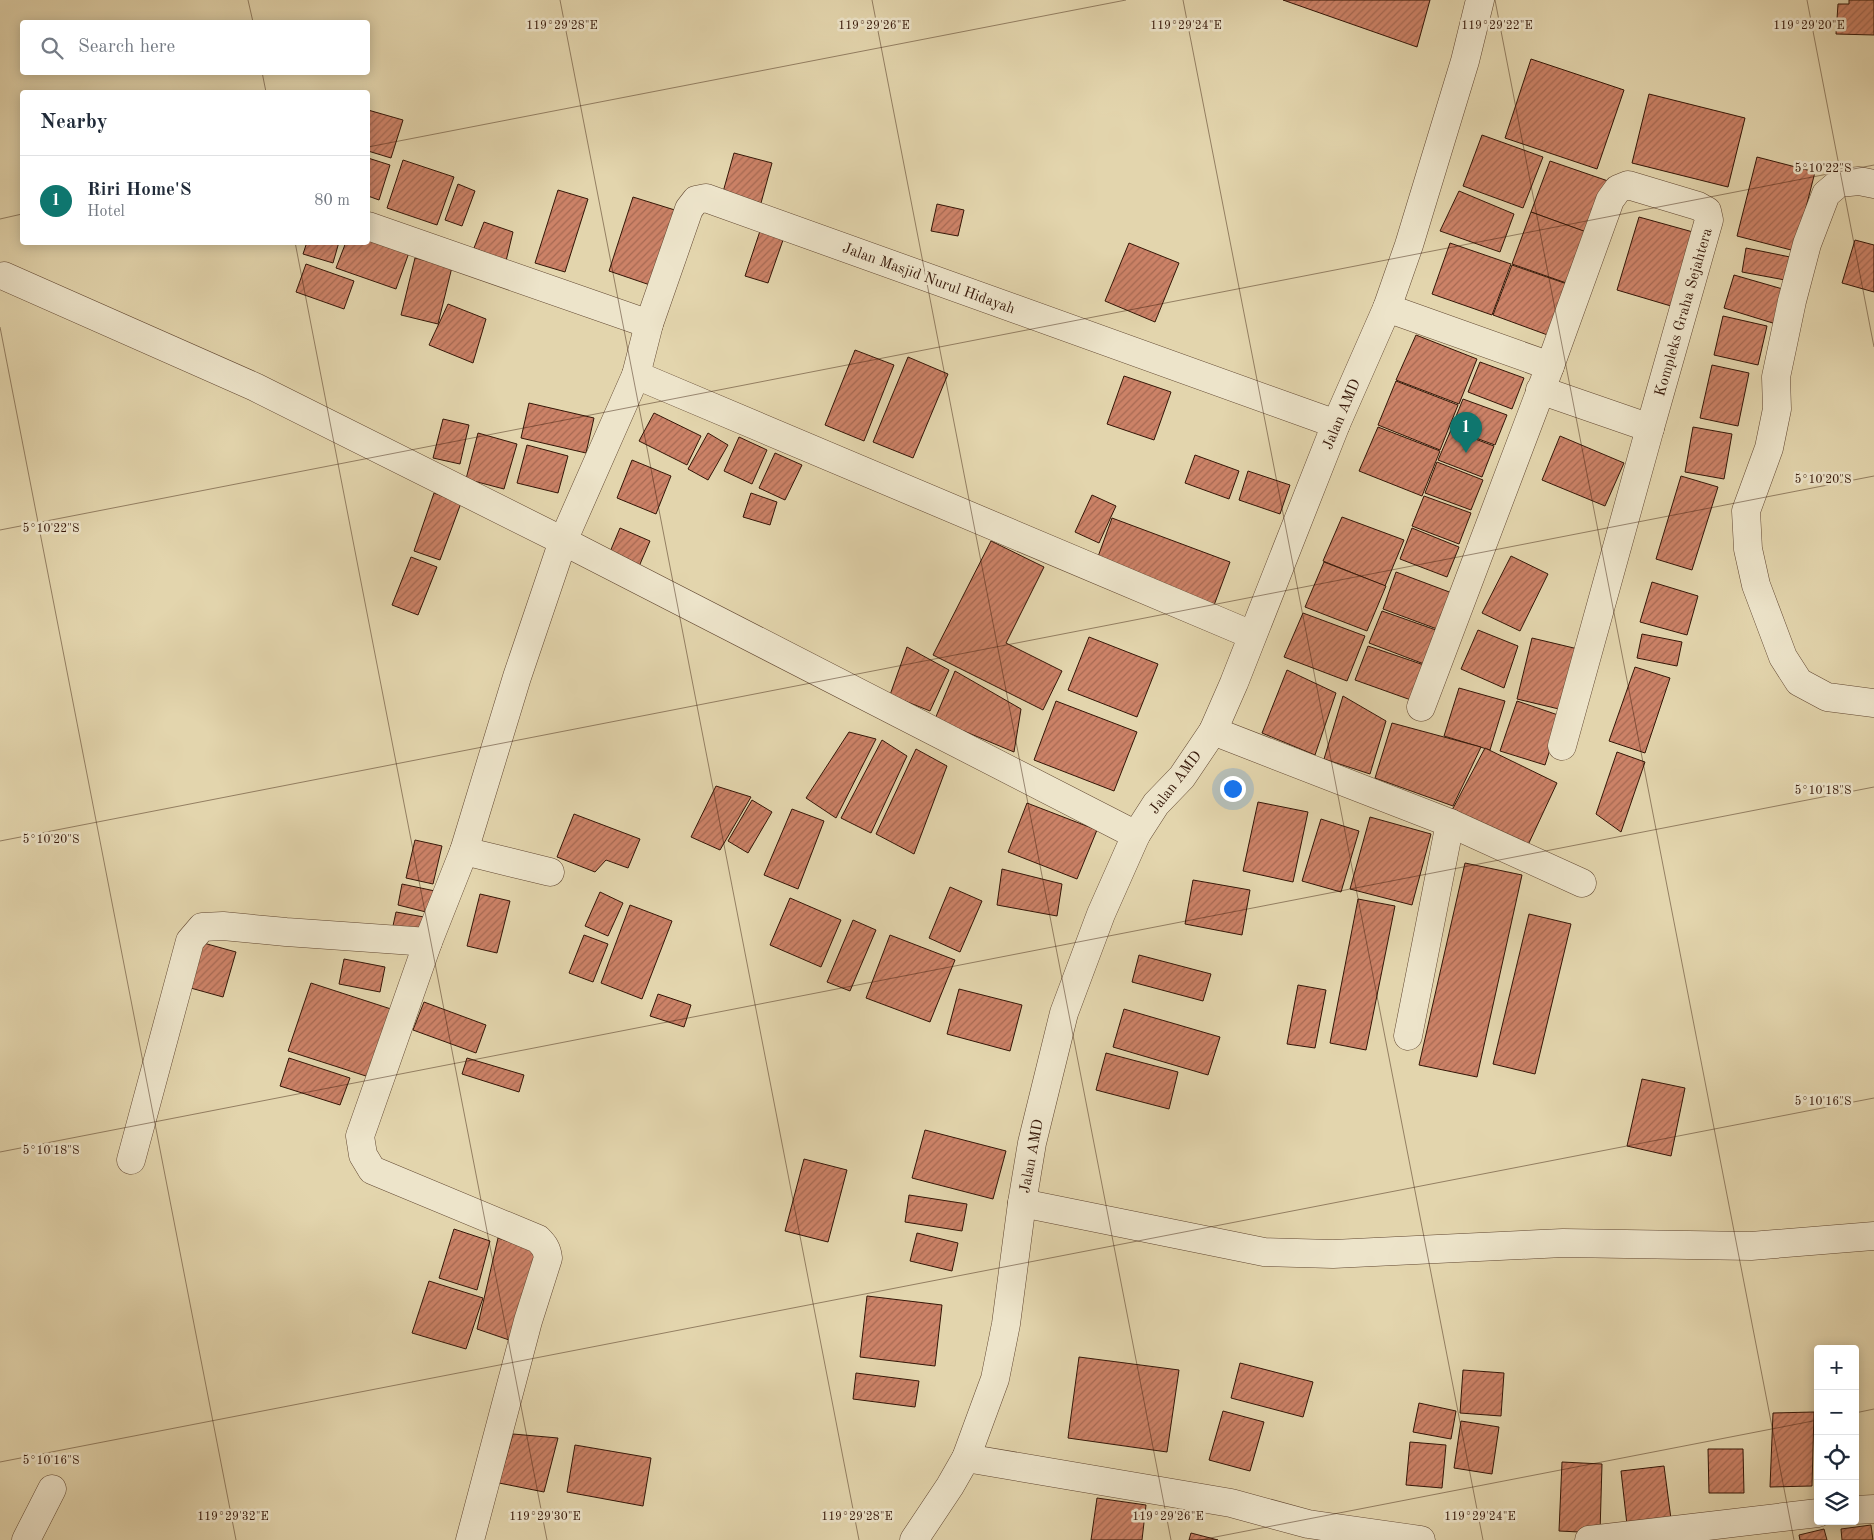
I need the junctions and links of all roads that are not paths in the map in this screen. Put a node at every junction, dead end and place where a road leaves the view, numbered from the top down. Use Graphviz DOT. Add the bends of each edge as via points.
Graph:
graph roads {
  1 [pos="1480,0"];
  2 [pos="1874,184"];
  3 [pos="370,227"];
  4 [pos="4,276"];
  5 [pos="1387,308"];
  6 [pos="649,324"];
  7 [pos="636,375"];
  8 [pos="1544,378"];
  9 [pos="1336,424"];
  10 [pos="1650,428"];
  11 [pos="563,540"];
  12 [pos="1252,635"];
  13 [pos="1874,703"];
  14 [pos="1421,707"];
  15 [pos="1213,731"];
  16 [pos="1562,746"];
  17 [pos="1450,822"];
  18 [pos="1136,835"];
  19 [pos="464,851"];
  20 [pos="550,872"];
  21 [pos="1582,883"];
  22 [pos="428,942"];
  23 [pos="1408,1036"];
  24 [pos="131,1160"];
  25 [pos="1022,1203"];
  26 [pos="1874,1236"];
  27 [pos="966,1458"];
  28 [pos="52,1489"];
  29 [pos="1874,1509"];
  30 [pos="1859,1510"];
  31 [pos="1814,1513"];
  32 [pos="1308,1532"];
  33 [pos="26,1540"];
  34 [pos="470,1540"];
  35 [pos="914,1540"];
  36 [pos="1421,1540"];
  37 [pos="1589,1540"];
  1 -- 5 [label="street, Jalan AMD" via="1415,227"];
  2 -- 13 [label="street" via="1859,181 1839,183 1826,194 1807,244 1792,301 1776,377 1777,409 1769,448 1746,511 1748,549 1756,584 1783,657 1799,682 1827,697"];
  3 -- 6 [label="street"];
  4 -- 11 [label="street" via="255,387"];
  5 -- 8 [label="street"];
  5 -- 9 [label="street, Jalan AMD"];
  6 -- 7 [label="street, Jalan Masjid Nurul Hidayah"];
  6 -- 9 [label="street, Jalan Masjid Nurul Hidayah" via="689,209 696,200 706,198"];
  7 -- 11 [label="street, Jalan Masjid Nurul Hidayah"];
  7 -- 12 [label="street"];
  8 -- 10 [label="street"];
  8 -- 10 [label="street, Kompleks Graha Sejahtera" via="1610,200 1618,189 1628,185 1698,206 1707,211 1709,220"];
  8 -- 14 [label="street, Kompleks Graha Sejahtera"];
  9 -- 12 [label="street, Jalan AMD"];
  10 -- 16 [label="street, Kompleks Graha Sejahtera"];
  11 -- 18 [label="street"];
  11 -- 19 [label="street, Jalan Masjid Nurul Hidayah"];
  12 -- 15 [label="street, Jalan AMD"];
  15 -- 17 [label="street"];
  15 -- 18 [label="street, Jalan AMD"];
  17 -- 21 [label="street"];
  17 -- 23 [label="street"];
  18 -- 25 [label="street, Jalan AMD" via="1101,914 1064,1013 1032,1143"];
  19 -- 20 [label="street"];
  19 -- 22 [label="street, Jalan Masjid Nurul Hidayah"];
  22 -- 24 [label="street" via="202,927 190,941"];
  22 -- 34 [label="street, Jalan Masjid Nurul Hidayah" via="360,1136 362,1155 372,1170 383,1176 538,1239 546,1246 548,1258"];
  25 -- 26 [label="street" via="1264,1252 1292,1254 1563,1243 1751,1246"];
  25 -- 27 [label="street, Jalan AMD" via="1001,1354"];
  27 -- 32 [label="street" via="1231,1502"];
  27 -- 35 [label="street, Jalan AMD"];
  28 -- 33 [label="street"];
  29 -- 30 [label="street"];
  31 -- 37 [label="street"];
  32 -- 36 [label="street"];
}
